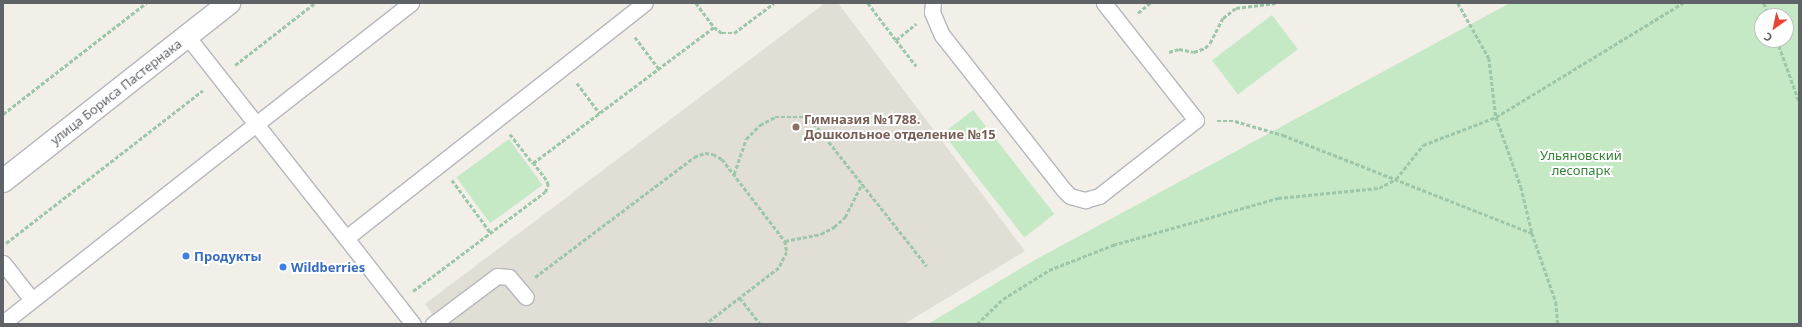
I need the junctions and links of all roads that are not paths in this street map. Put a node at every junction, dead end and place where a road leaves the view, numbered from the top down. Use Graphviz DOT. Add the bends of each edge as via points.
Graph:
graph roads {
  1 [pos="230,3"];
  2 [pos="411,3"];
  3 [pos="645,3"];
  4 [pos="1104,3"];
  5 [pos="933,8"];
  6 [pos="187,36"];
  7 [pos="256,124"];
  8 [pos="3,181"];
  9 [pos="346,238"];
  10 [pos="3,262"];
  11 [pos="523,293"];
  12 [pos="32,300"];
  13 [pos="3,323"];
  14 [pos="413,324"];
  15 [pos="432,324"];
  1 -- 6 [label="street, улица Бориса Пастернака"];
  2 -- 7 [label="lane"];
  3 -- 9 [label="lane"];
  4 -- 5 [label="lane" via="1196,120 1099,196 1078,199 1064,190 942,35"];
  6 -- 7 [label="lane"];
  6 -- 8 [label="street, улица Бориса Пастернака"];
  7 -- 9 [label="lane"];
  7 -- 12 [label="lane"];
  9 -- 14 [label="lane"];
  10 -- 12 [label="lane"];
  11 -- 15 [label="lane" via="509,277 497,276"];
  12 -- 13 [label="lane"];
}
